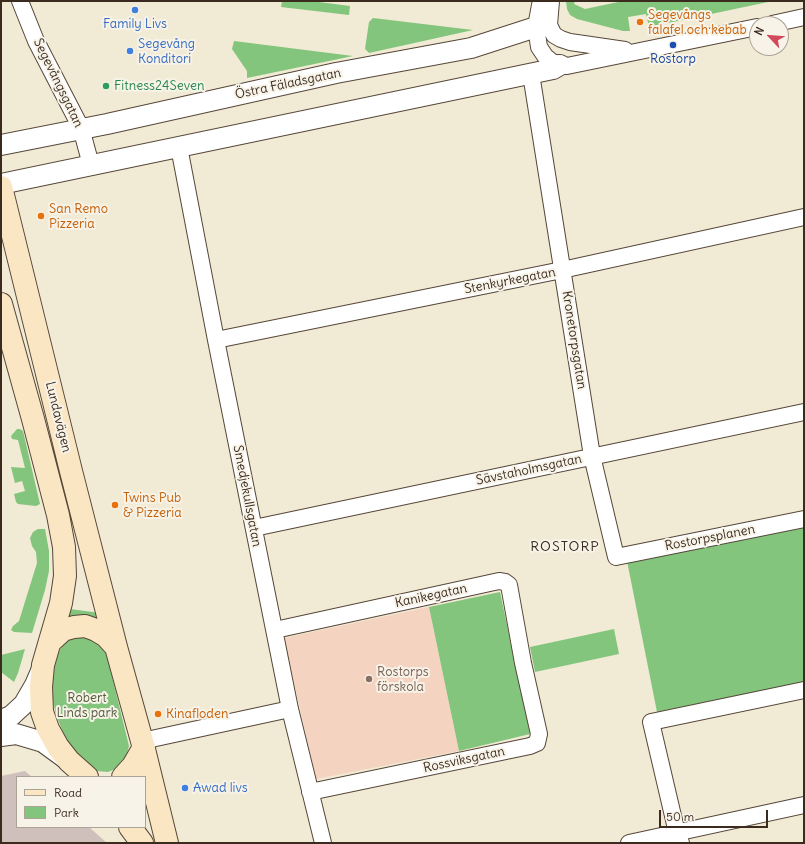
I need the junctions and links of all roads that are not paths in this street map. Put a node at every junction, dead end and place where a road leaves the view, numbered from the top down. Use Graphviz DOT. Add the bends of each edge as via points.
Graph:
graph roads {
  1 [pos="20,1"];
  2 [pos="542,1"];
  3 [pos="551,1"];
  4 [pos="804,17"];
  5 [pos="789,20"];
  6 [pos="543,26"];
  7 [pos="749,29"];
  8 [pos="568,42"];
  9 [pos="635,52"];
  10 [pos="560,65"];
  11 [pos="531,74"];
  12 [pos="81,128"];
  13 [pos="1,145"];
  14 [pos="179,147"];
  15 [pos="91,165"];
  16 [pos="1,184"];
  17 [pos="1,188"];
  18 [pos="804,217"];
  19 [pos="562,270"];
  20 [pos="1,304"];
  21 [pos="216,340"];
  22 [pos="804,412"];
  23 [pos="592,456"];
  24 [pos="804,519"];
  25 [pos="254,528"];
  26 [pos="616,557"];
  27 [pos="275,630"];
  28 [pos="50,642"];
  29 [pos="116,647"];
  30 [pos="523,663"];
  31 [pos="43,665"];
  32 [pos="804,690"];
  33 [pos="290,709"];
  34 [pos="1,720"];
  35 [pos="1,736"];
  36 [pos="143,744"];
  37 [pos="82,772"];
  38 [pos="124,776"];
  39 [pos="310,792"];
  40 [pos="804,805"];
  41 [pos="131,828"];
  42 [pos="679,838"];
  43 [pos="142,843"];
  44 [pos="168,843"];
  45 [pos="323,843"];
  46 [pos="629,843"];
  1 -- 12 [label="street, Segevångsgatan" via="36,41"];
  2 -- 6 [label="street" via="540,5"];
  3 -- 6 [label="street"];
  4 -- 5 [label="street"];
  6 -- 8 [label="street"];
  6 -- 10 [label="street" via="539,47 545,56"];
  6 -- 12 [label="street, Östra Fäladsgatan" via="471,48 336,73"];
  7 -- 9 [label="street"];
  8 -- 9 [label="street"];
  8 -- 10 [label="street"];
  9 -- 10 [label="street" via="567,66"];
  10 -- 11 [label="street"];
  11 -- 14 [label="street"];
  11 -- 19 [label="street, Kronetorpsgatan"];
  12 -- 13 [label="street, Östra Fäladsgatan"];
  12 -- 15 [label="street, Segevångsgatan"];
  14 -- 15 [label="street"];
  14 -- 21 [label="street, Smedjekullsgatan"];
  15 -- 16 [label="street"];
  17 -- 29 [label="main road, Lundavägen"];
  18 -- 19 [label="street, Stenkyrkegatan"];
  19 -- 21 [label="street, Stenkyrkegatan"];
  19 -- 23 [label="street, Kronetorpsgatan"];
  20 -- 28 [label="main road, Lundavägen" via="34,419 64,547 65,576"];
  21 -- 25 [label="street, Smedjekullsgatan"];
  22 -- 23 [label="street, Sävstaholmsgatan"];
  23 -- 25 [label="street, Sävstaholmsgatan"];
  23 -- 26 [label="street, Kronetorpsgatan"];
  24 -- 26 [label="street, Rostorpsplanen"];
  25 -- 27 [label="street, Smedjekullsgatan"];
  27 -- 30 [label="street, Kanikegatan" via="498,581 508,585"];
  27 -- 33 [label="street, Smedjekullsgatan"];
  28 -- 29 [label="main road" via="63,630 85,626 106,636"];
  28 -- 31 [label="main road, Lundavägen"];
  29 -- 36 [label="main road, Lundavägen"];
  30 -- 39 [label="street, Rossviksgatan" via="539,734 537,743"];
  31 -- 34 [label="street" via="36,685 24,704 11,716"];
  31 -- 37 [label="main road, Lundavägen" via="42,712 48,729 58,748"];
  32 -- 42 [label="street" via="651,722"];
  33 -- 36 [label="street"];
  33 -- 39 [label="street, Smedjekullsgatan"];
  35 -- 37 [label="street" via="16,734 43,742"];
  36 -- 38 [label="main road" via="133,766"];
  36 -- 44 [label="main road, Lundavägen"];
  39 -- 45 [label="street, Smedjekullsgatan"];
  40 -- 42 [label="street"];
  41 -- 43 [label="main road"];
  42 -- 46 [label="street"];
}
